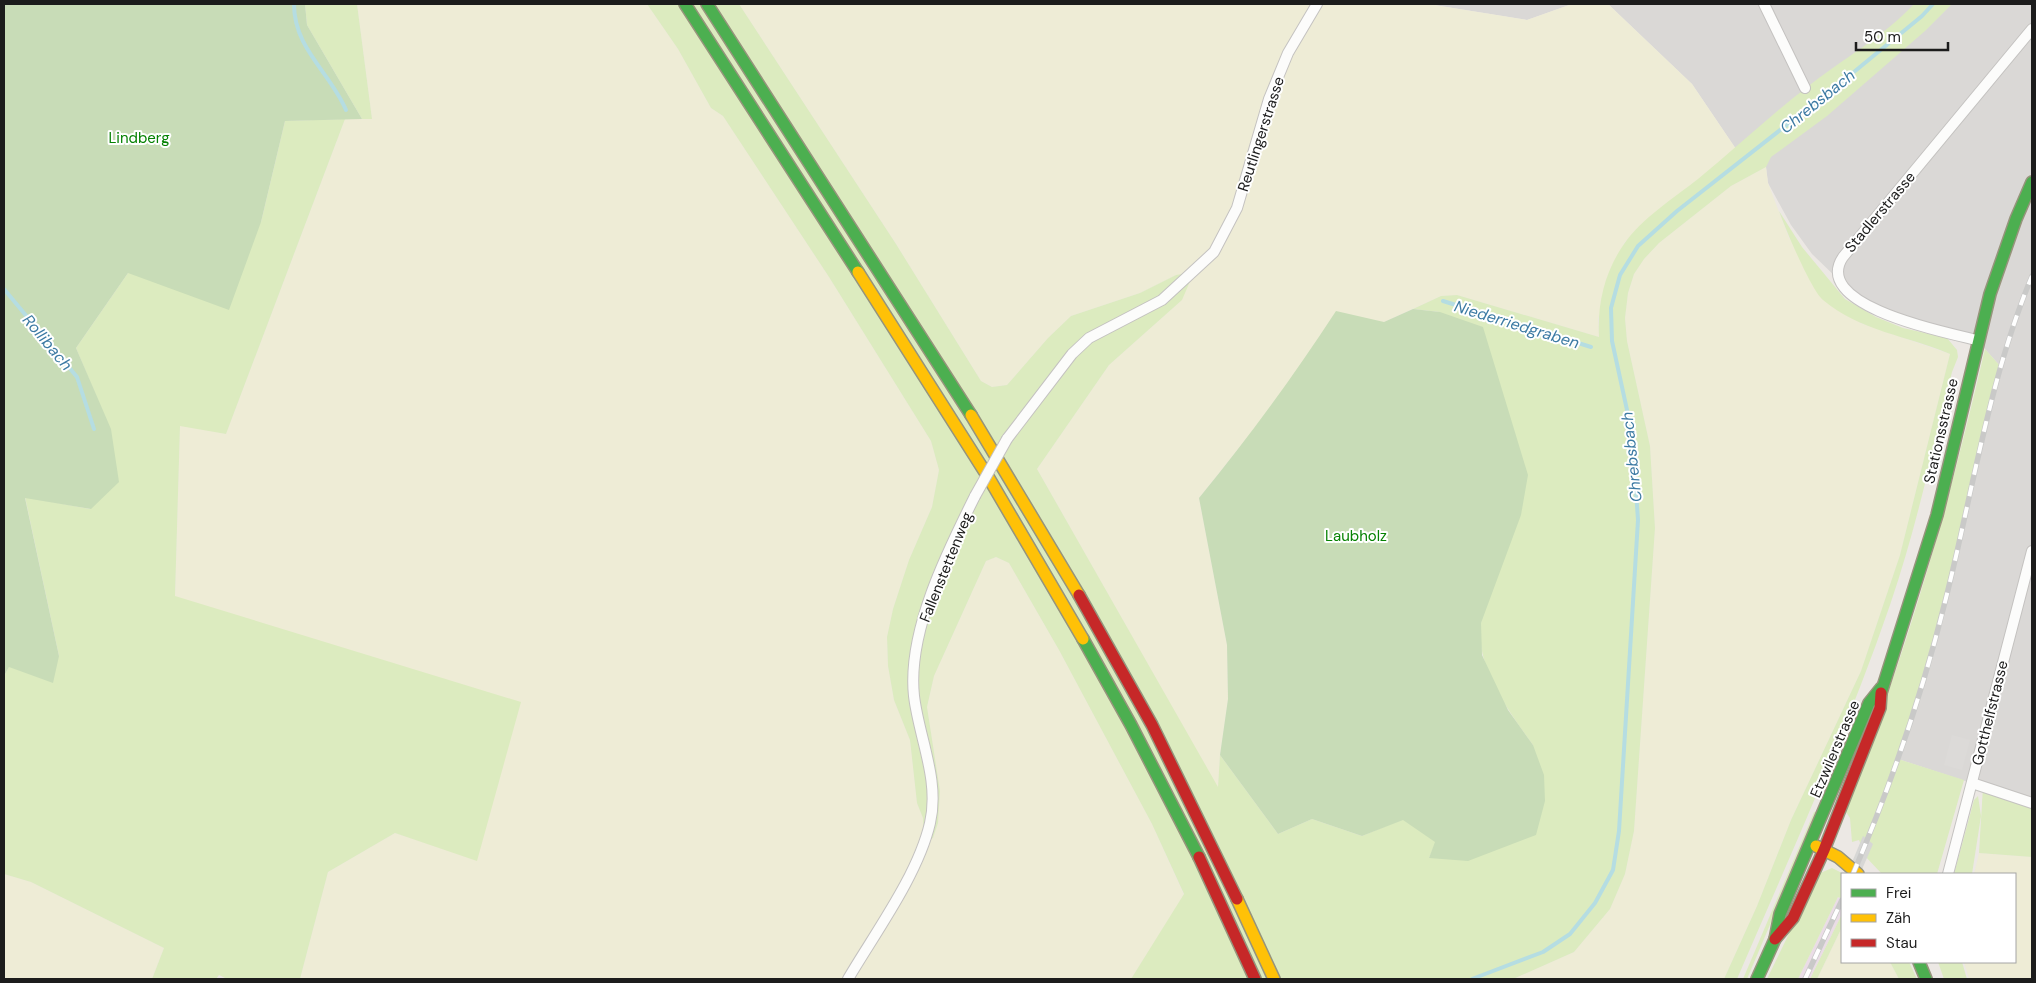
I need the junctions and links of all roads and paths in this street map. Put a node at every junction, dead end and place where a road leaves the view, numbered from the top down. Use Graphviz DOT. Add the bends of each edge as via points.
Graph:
graph roads {
  1 [pos="685,4"];
  2 [pos="706,4"];
  3 [pos="1317,4"];
  4 [pos="1764,4"];
  5 [pos="2032,29"];
  6 [pos="1805,88"];
  7 [pos="2032,182"];
  8 [pos="1223,239"];
  9 [pos="1977,340"];
  10 [pos="2032,551"];
  11 [pos="1881,688"];
  12 [pos="1972,783"];
  13 [pos="2032,803"];
  14 [pos="1810,843"];
  15 [pos="1824,850"];
  16 [pos="1857,873"];
  17 [pos="1948,873"];
  18 [pos="1775,939"];
  19 [pos="1919,963"];
  20 [pos="848,979"];
  21 [pos="1255,979"];
  22 [pos="1274,979"];
  23 [pos="1757,979"];
  24 [pos="1926,979"];
  1 -- 21 [label="main road" via="914,359 1074,622 1172,803"];
  2 -- 22 [label="main road" via="930,350 1088,611 1182,781"];
  3 -- 8 [label="street, Reutlingerstrasse" via="1288,53 1269,99 1237,208"];
  4 -- 6 [label="street"];
  5 -- 9 [label="street, Stadlerstrasse" via="1843,257 1838,269 1844,289 1876,309 1921,327"];
  7 -- 9 [label="main road, Stationsstrasse" via="2000,260"];
  8 -- 20 [label="street, Fallenstettenweg, bridge" via="1214,252 1162,300 1089,338 1072,354 1008,439 975,496 934,591 915,658 914,697 932,786 930,822 917,860"];
  9 -- 11 [label="main road, Stationsstrasse" via="1942,492"];
  10 -- 12 [label="street, Gotthelfstrasse"];
  11 -- 14 [label="main road, Etzwilerstrasse" via="1869,704"];
  11 -- 15 [label="main road, Etzwilerstrasse" via="1880,708"];
  12 -- 13 [label="street"];
  12 -- 17 [label="street, Gotthelfstrasse"];
  14 -- 15 [label="main road"];
  14 -- 18 [label="main road, Etzwilerstrasse" via="1780,914"];
  15 -- 16 [label="main road"];
  15 -- 18 [label="main road, Etzwilerstrasse" via="1793,918"];
  18 -- 23 [label="main road, Etzwilerstrasse"];
  19 -- 24 [label="main road"];
}
